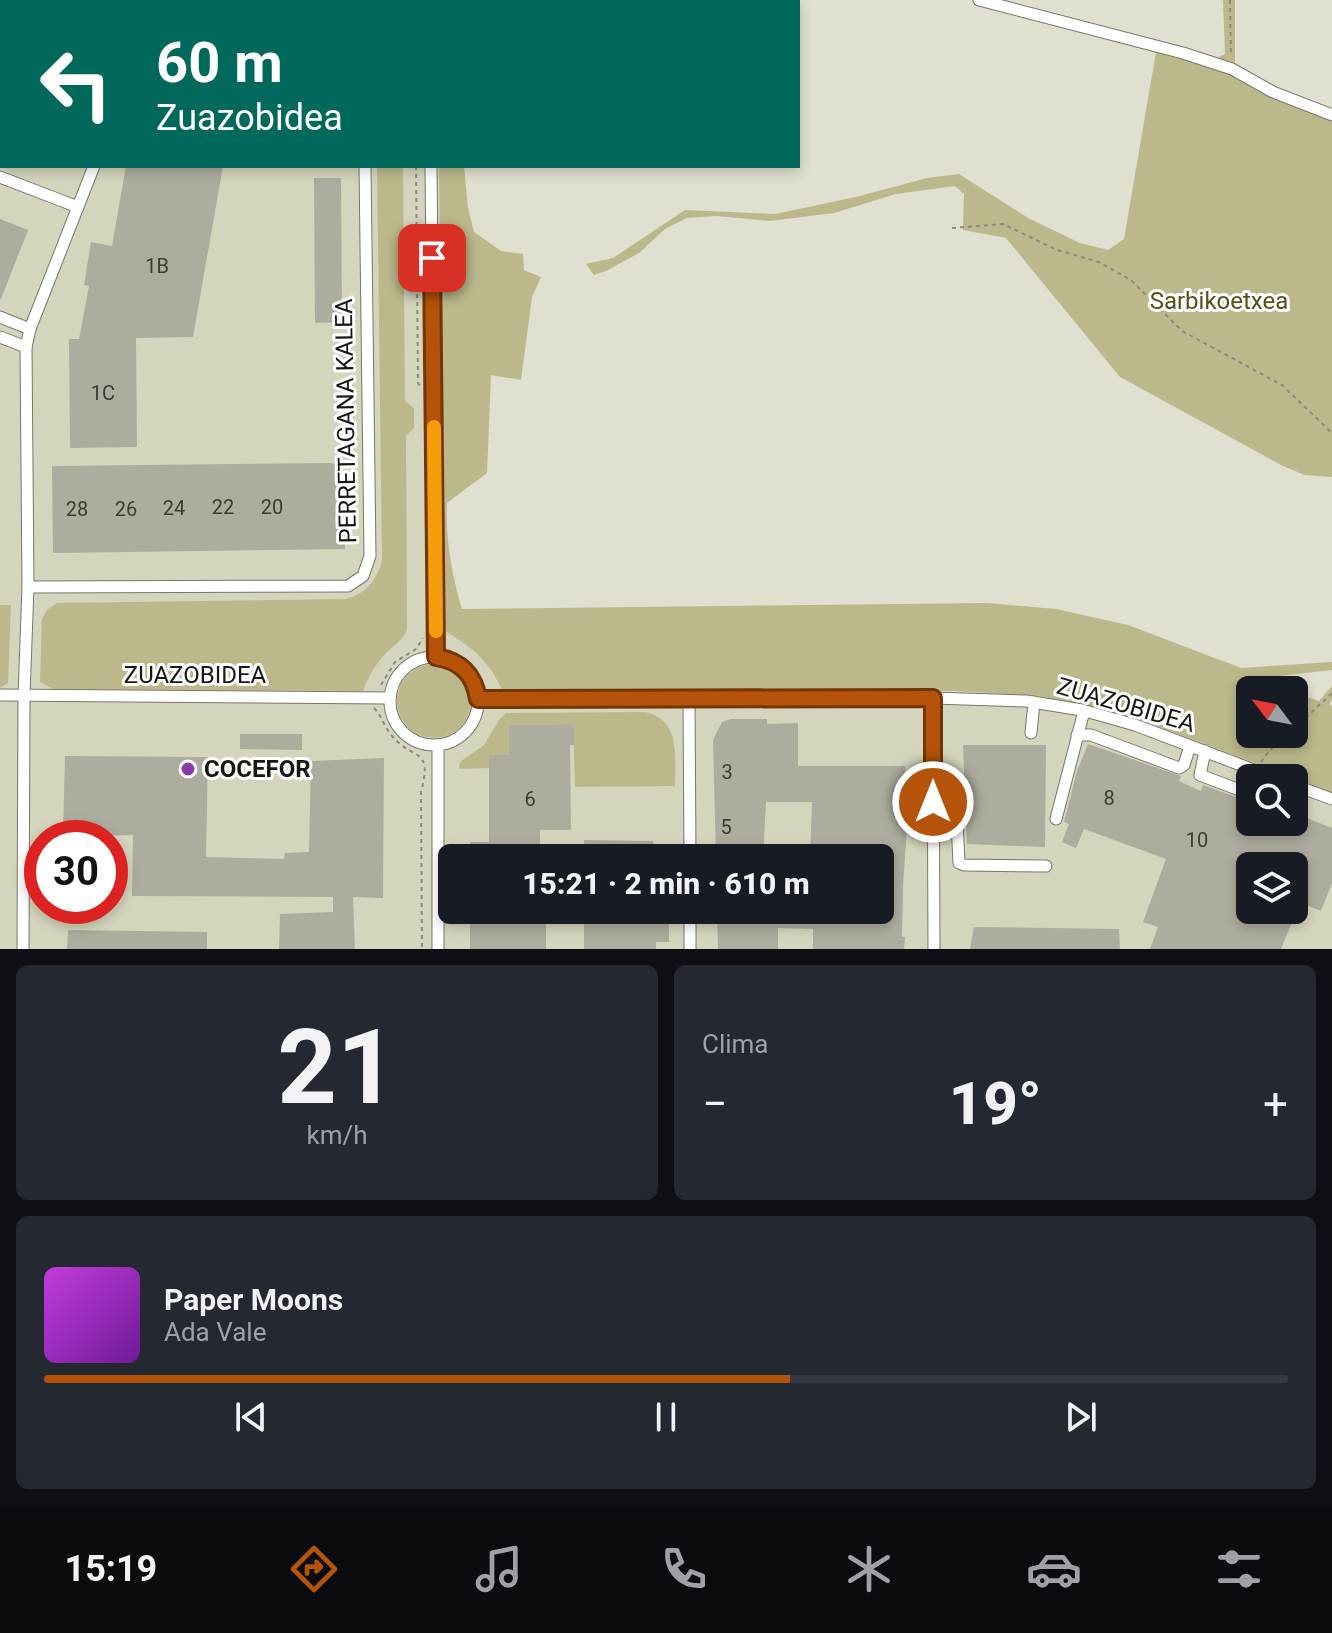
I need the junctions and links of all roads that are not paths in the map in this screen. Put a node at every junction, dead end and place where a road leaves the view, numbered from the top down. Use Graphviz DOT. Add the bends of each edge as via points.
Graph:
graph roads {
  1 [pos="979,0"];
  2 [pos="1332,115"];
  3 [pos="93,168"];
  4 [pos="365,168"];
  5 [pos="431,168"];
  6 [pos="0,177"];
  7 [pos="78,207"];
  8 [pos="0,317"];
  9 [pos="30,329"];
  10 [pos="0,337"];
  11 [pos="26,347"];
  12 [pos="28,587"];
  13 [pos="436,657"];
  14 [pos="0,695"];
  15 [pos="24,695"];
  16 [pos="390,698"];
  17 [pos="933,698"];
  18 [pos="478,699"];
  19 [pos="689,699"];
  20 [pos="1034,702"];
  21 [pos="1084,711"];
  22 [pos="1031,733"];
  23 [pos="1077,735"];
  24 [pos="438,745"];
  25 [pos="1190,746"];
  26 [pos="1205,751"];
  27 [pos="1237,764"];
  28 [pos="957,781"];
  29 [pos="1236,789"];
  30 [pos="1308,790"];
  31 [pos="1332,799"];
  32 [pos="956,801"];
  33 [pos="933,802"];
  34 [pos="1056,819"];
  35 [pos="690,844"];
  36 [pos="1046,866"];
  37 [pos="690,924"];
  38 [pos="23,949"];
  39 [pos="438,949"];
  40 [pos="690,949"];
  41 [pos="934,949"];
  1 -- 2 [label="street" via="1183,53 1232,69"];
  3 -- 7 [label="street"];
  4 -- 12 [label="street, PERRETAGANA KALEA" via="370,556 363,576 348,586"];
  5 -- 13 [label="street"];
  6 -- 7 [label="street"];
  7 -- 9 [label="street"];
  8 -- 9 [label="street"];
  9 -- 11 [label="street"];
  10 -- 11 [label="street"];
  11 -- 12 [label="street"];
  12 -- 15 [label="street"];
  13 -- 16 [label="street" via="423,658 400,673"];
  13 -- 18 [label="street" via="466,670"];
  14 -- 15 [label="street, ZUAZOBIDEA"];
  15 -- 16 [label="street, ZUAZOBIDEA"];
  15 -- 38 [label="street"];
  16 -- 24 [label="street" via="394,719 407,736"];
  17 -- 19 [label="street, ZUAZOBIDEA"];
  17 -- 20 [label="street, ZUAZOBIDEA"];
  17 -- 33 [label="street"];
  18 -- 19 [label="street, ZUAZOBIDEA"];
  18 -- 24 [label="street" via="467,730"];
  19 -- 35 [label="street"];
  20 -- 21 [label="street, ZUAZOBIDEA"];
  20 -- 22 [label="street"];
  21 -- 23 [label="street"];
  21 -- 25 [label="street, ZUAZOBIDEA"];
  23 -- 25 [label="street" via="1091,735 1179,768"];
  23 -- 34 [label="street"];
  24 -- 39 [label="street"];
  25 -- 26 [label="street, ZUAZOBIDEA"];
  26 -- 27 [label="street, ZUAZOBIDEA"];
  26 -- 29 [label="street" via="1200,775"];
  28 -- 32 [label="street"];
  30 -- 31 [label="street"];
  32 -- 33 [label="street"];
  32 -- 36 [label="street" via="959,863"];
  33 -- 41 [label="street"];
  37 -- 40 [label="street"];
}
